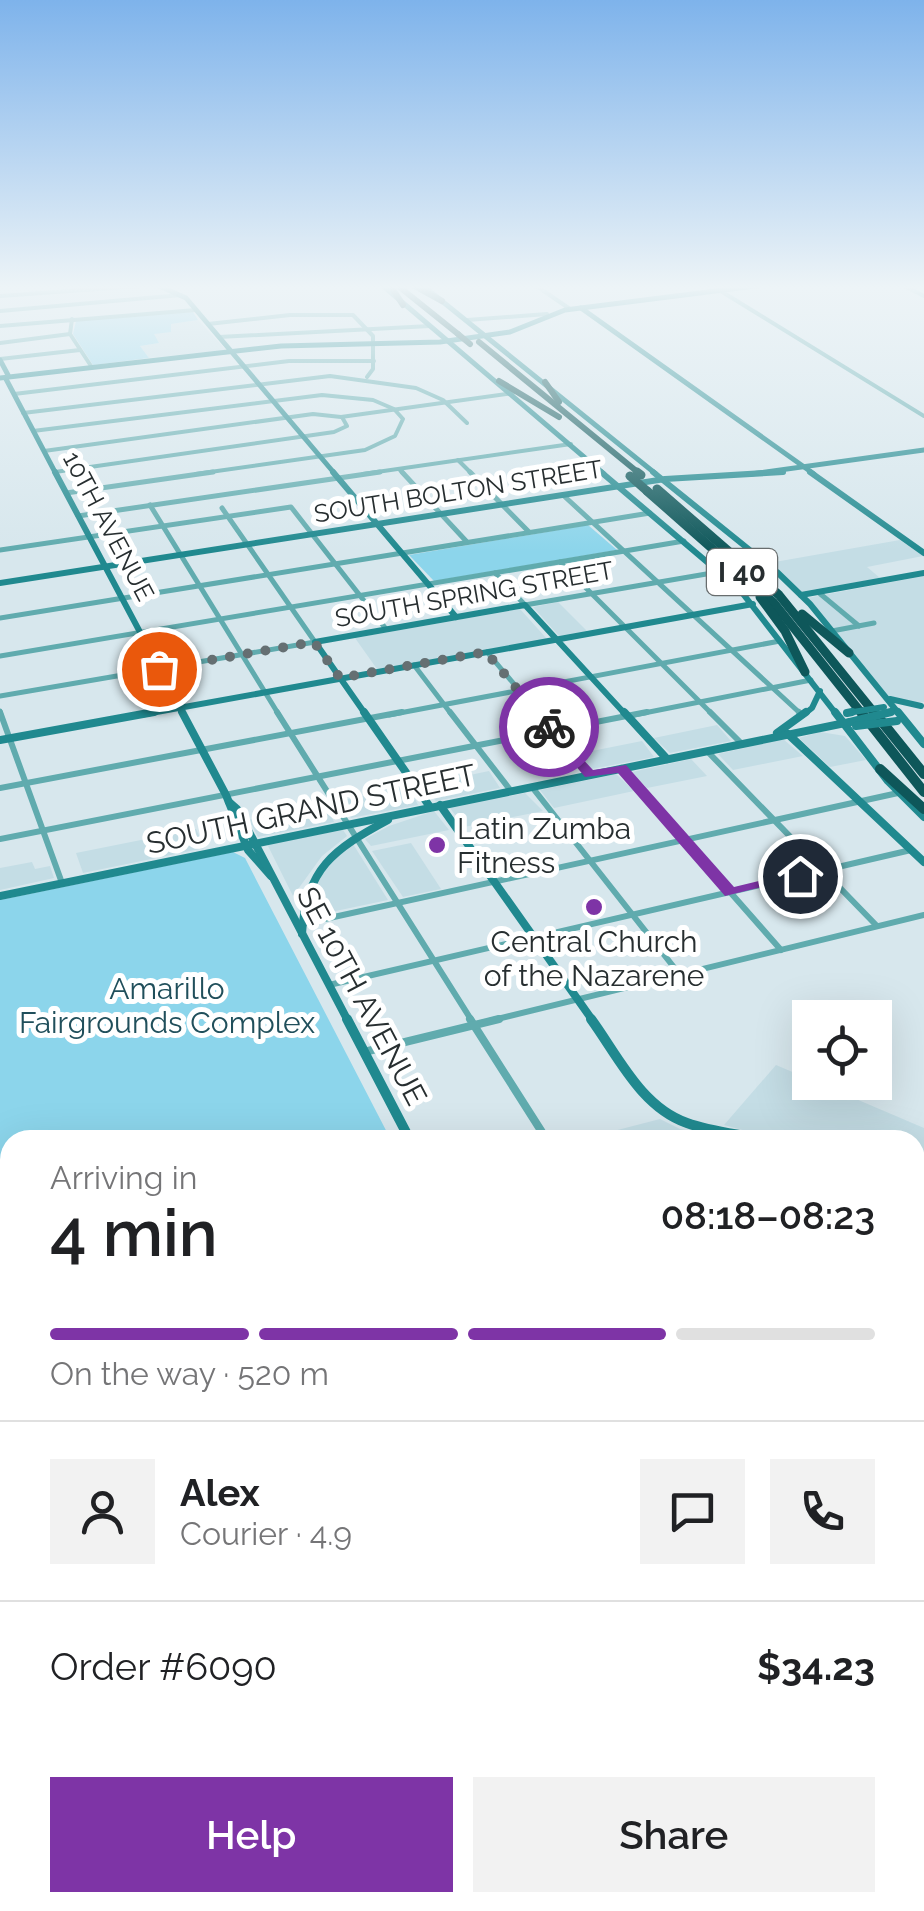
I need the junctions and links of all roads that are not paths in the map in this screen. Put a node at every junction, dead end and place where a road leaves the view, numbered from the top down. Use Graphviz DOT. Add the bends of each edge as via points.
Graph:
graph roads {
  1 [pos="31,374"];
  2 [pos="177,374"];
  3 [pos="251,374"];
  4 [pos="370,374"];
  5 [pos="490,374"];
  6 [pos="510,374"];
  7 [pos="515,374"];
  8 [pos="535,374"];
  9 [pos="673,374"];
  10 [pos="856,374"];
  11 [pos="3,378"];
  12 [pos="366,378"];
  13 [pos="498,381"];
  14 [pos="258,382"];
  15 [pos="545,382"];
  16 [pos="513,393"];
  17 [pos="14,394"];
  18 [pos="272,400"];
  19 [pos="445,402"];
  20 [pos="394,409"];
  21 [pos="24,412"];
  22 [pos="924,416"];
  23 [pos="341,417"];
  24 [pos="559,417"];
  25 [pos="570,417"];
  26 [pos="288,418"];
  27 [pos="467,423"];
  28 [pos="33,431"];
  29 [pos="304,437"];
  30 [pos="572,444"];
  31 [pos="924,450"];
  32 [pos="44,451"];
  33 [pos="321,457"];
  34 [pos="458,460"];
  35 [pos="805,468"];
  36 [pos="399,469"];
  37 [pos="55,472"];
  38 [pos="656,472"];
  39 [pos="636,476"];
  40 [pos="338,478"];
  41 [pos="612,479"];
  42 [pos="665,479"];
  43 [pos="620,486"];
  44 [pos="675,488"];
  45 [pos="652,490"];
  46 [pos="66,493"];
  47 [pos="630,494"];
  48 [pos="563,495"];
  49 [pos="502,505"];
  50 [pos="150,506"];
  51 [pos="222,508"];
  52 [pos="652,513"];
  53 [pos="441,514"];
  54 [pos="78,516"];
  55 [pos="228,516"];
  56 [pos="592,522"];
  57 [pos="378,524"];
  58 [pos="162,526"];
  59 [pos="530,532"];
  60 [pos="314,534"];
  61 [pos="89,537"];
  62 [pos="684,541"];
  63 [pos="468,543"];
  64 [pos="248,544"];
  65 [pos="0,550"];
  66 [pos="623,552"];
  67 [pos="402,553"];
  68 [pos="924,553"];
  69 [pos="180,555"];
  70 [pos="560,562"];
  71 [pos="731,563"];
  72 [pos="336,564"];
  73 [pos="105,567"];
  74 [pos="719,571"];
  75 [pos="495,573"];
  76 [pos="924,573"];
  77 [pos="268,575"];
  78 [pos="656,582"];
  79 [pos="0,583"];
  80 [pos="428,584"];
  81 [pos="199,586"];
  82 [pos="773,589"];
  83 [pos="818,592"];
  84 [pos="592,594"];
  85 [pos="361,595"];
  86 [pos="802,595"];
  87 [pos="122,598"];
  88 [pos="753,604"];
  89 [pos="525,605"];
  90 [pos="291,607"];
  91 [pos="692,615"];
  92 [pos="456,617"];
  93 [pos="0,618"];
  94 [pos="220,619"];
  95 [pos="874,623"];
  96 [pos="859,626"];
  97 [pos="625,627"];
  98 [pos="386,629"];
  99 [pos="832,631"];
  100 [pos="140,632"];
  101 [pos="557,640"];
  102 [pos="781,640"];
  103 [pos="314,642"];
  104 [pos="731,650"];
  105 [pos="486,652"];
  106 [pos="849,652"];
  107 [pos="242,654"];
  108 [pos="0,656"];
  109 [pos="662,664"];
  110 [pos="414,665"];
  111 [pos="159,669"];
  112 [pos="808,676"];
  113 [pos="591,677"];
  114 [pos="340,678"];
  115 [pos="772,688"];
  116 [pos="518,690"];
  117 [pos="820,691"];
  118 [pos="265,692"];
  119 [pos="0,696"];
  120 [pos="700,702"];
  121 [pos="444,704"];
  122 [pos="923,707"];
  123 [pos="179,708"];
  124 [pos="833,708"];
  125 [pos="891,708"];
  126 [pos="0,711"];
  127 [pos="628,716"];
  128 [pos="802,716"];
  129 [pos="368,718"];
  130 [pos="851,726"];
  131 [pos="908,726"];
  132 [pos="820,728"];
  133 [pos="553,730"];
  134 [pos="290,733"];
  135 [pos="788,734"];
  136 [pos="768,738"];
  137 [pos="5,739"];
  138 [pos="742,744"];
  139 [pos="924,744"];
  140 [pos="476,746"];
  141 [pos="201,750"];
  142 [pos="707,751"];
  143 [pos="667,759"];
  144 [pos="397,761"];
  145 [pos="621,768"];
  146 [pos="880,770"];
  147 [pos="590,774"];
  148 [pos="924,774"];
  149 [pos="316,777"];
  150 [pos="26,783"];
  151 [pos="531,786"];
  152 [pos="0,788"];
  153 [pos="511,791"];
  154 [pos="924,792"];
  155 [pos="898,793"];
  156 [pos="227,799"];
  157 [pos="859,801"];
  158 [pos="435,806"];
  159 [pos="924,809"];
  160 [pos="400,813"];
  161 [pos="924,817"];
  162 [pos="774,820"];
  163 [pos="348,824"];
  164 [pos="44,830"];
  165 [pos="356,836"];
  166 [pos="0,839"];
  167 [pos="684,840"];
  168 [pos="252,844"];
  169 [pos="226,849"];
  170 [pos="911,850"];
  171 [pos="589,860"];
  172 [pos="256,861"];
  173 [pos="924,862"];
  174 [pos="823,871"];
  175 [pos="270,876"];
  176 [pos="494,882"];
  177 [pos="62,883"];
  178 [pos="731,892"];
  179 [pos="305,894"];
  180 [pos="0,896"];
  181 [pos="398,902"];
  182 [pos="285,904"];
  183 [pos="633,915"];
  184 [pos="924,915"];
  185 [pos="299,924"];
  186 [pos="877,926"];
  187 [pos="534,938"];
  188 [pos="782,950"];
  189 [pos="434,961"];
  190 [pos="680,974"];
  191 [pos="328,986"];
  192 [pos="577,999"];
  193 [pos="475,1025"];
  194 [pos="364,1052"];
  195 [pos="405,1130"];
  196 [pos="541,1130"];
  197 [pos="712,1130"];
  1 -- 11 [label="main road"];
  2 -- 17 [label="street"];
  3 -- 14 [label="main road"];
  4 -- 12 [label="street"];
  5 -- 13 [label="main road"];
  6 -- 24 [label="highway, I 40"];
  7 -- 25 [label="highway, I 40"];
  8 -- 15 [label="main road"];
  9 -- 35 [label="main road"];
  10 -- 22 [label="street"];
  11 -- 17 [label="main road, 10TH AVENUE"];
  12 -- 14 [label="street"];
  12 -- 19 [label="street"];
  13 -- 16 [label="main road"];
  13 -- 24 [label="highway"];
  14 -- 18 [label="main road"];
  14 -- 21 [label="street"];
  15 -- 25 [label="highway"];
  15 -- 38 [label="main road"];
  16 -- 19 [label="street"];
  16 -- 30 [label="main road"];
  17 -- 21 [label="main road, 10TH AVENUE"];
  18 -- 20 [label="street" via="347,396"];
  18 -- 26 [label="main road"];
  18 -- 28 [label="street"];
  19 -- 20 [label="street"];
  19 -- 27 [label="street"];
  20 -- 23 [label="street"];
  20 -- 33 [label="street" via="403,426 394,437"];
  21 -- 28 [label="main road, 10TH AVENUE"];
  23 -- 26 [label="street"];
  23 -- 29 [label="street" via="348,424 342,430"];
  24 -- 39 [label="highway, I 40"];
  25 -- 39 [label="highway, I 40"];
  26 -- 29 [label="main road"];
  26 -- 32 [label="street"];
  28 -- 32 [label="main road, 10TH AVENUE"];
  29 -- 33 [label="main road"];
  29 -- 37 [label="street"];
  30 -- 34 [label="street"];
  30 -- 41 [label="main road"];
  31 -- 35 [label="main road, SOUTH BOLTON STREET"];
  32 -- 37 [label="main road, 10TH AVENUE"];
  33 -- 40 [label="main road"];
  33 -- 46 [label="street"];
  34 -- 36 [label="street"];
  34 -- 49 [label="street"];
  35 -- 42 [label="main road, SOUTH BOLTON STREET"];
  35 -- 68 [label="main road"];
  36 -- 40 [label="street"];
  36 -- 53 [label="street"];
  37 -- 46 [label="main road, 10TH AVENUE"];
  38 -- 41 [label="main road" via="652,478"];
  38 -- 42 [label="main road"];
  39 -- 45 [label="highway, I 40, bridge"];
  40 -- 50 [label="street"];
  40 -- 57 [label="main road"];
  41 -- 43 [label="main road"];
  42 -- 43 [label="main road, SOUTH BOLTON STREET"];
  42 -- 44 [label="main road"];
  43 -- 47 [label="main road"];
  43 -- 48 [label="main road, SOUTH BOLTON STREET"];
  44 -- 47 [label="main road" via="647,486"];
  44 -- 86 [label="main road"];
  45 -- 71 [label="highway, I 40"];
  45 -- 82 [label="highway, I 40"];
  46 -- 54 [label="main road, 10TH AVENUE"];
  47 -- 52 [label="main road"];
  48 -- 49 [label="main road, SOUTH BOLTON STREET"];
  48 -- 56 [label="street"];
  49 -- 53 [label="main road, SOUTH BOLTON STREET"];
  49 -- 59 [label="street"];
  50 -- 54 [label="street"];
  50 -- 58 [label="street"];
  51 -- 55 [label="street"];
  52 -- 56 [label="street"];
  52 -- 62 [label="main road"];
  53 -- 57 [label="main road, SOUTH BOLTON STREET"];
  53 -- 63 [label="street"];
  54 -- 61 [label="main road, 10TH AVENUE"];
  55 -- 58 [label="street"];
  55 -- 60 [label="street" via="291,507"];
  55 -- 64 [label="street"];
  56 -- 59 [label="street"];
  56 -- 66 [label="street"];
  57 -- 60 [label="main road, SOUTH BOLTON STREET"];
  57 -- 67 [label="main road"];
  58 -- 61 [label="street"];
  58 -- 69 [label="street"];
  59 -- 63 [label="street"];
  60 -- 64 [label="main road, SOUTH BOLTON STREET"];
  60 -- 72 [label="street"];
  61 -- 65 [label="street"];
  61 -- 73 [label="main road, 10TH AVENUE"];
  62 -- 66 [label="street"];
  62 -- 74 [label="main road"];
  63 -- 67 [label="street"];
  64 -- 69 [label="main road, SOUTH BOLTON STREET"];
  64 -- 77 [label="street"];
  66 -- 70 [label="street"];
  66 -- 78 [label="street"];
  67 -- 72 [label="street"];
  67 -- 80 [label="main road"];
  69 -- 73 [label="main road, SOUTH BOLTON STREET"];
  69 -- 81 [label="street"];
  70 -- 75 [label="street"];
  70 -- 84 [label="street"];
  71 -- 112 [label="highway" via="784,631"];
  71 -- 154 [label="highway, I 40" via="774,603"];
  72 -- 77 [label="street"];
  72 -- 85 [label="street"];
  73 -- 79 [label="main road, SOUTH BOLTON STREET"];
  73 -- 87 [label="main road, 10TH AVENUE"];
  74 -- 78 [label="street, SOUTH SPRING STREET"];
  74 -- 88 [label="main road"];
  75 -- 80 [label="street"];
  75 -- 89 [label="street"];
  76 -- 83 [label="main road"];
  77 -- 81 [label="street"];
  77 -- 90 [label="street"];
  78 -- 84 [label="street, SOUTH SPRING STREET"];
  78 -- 91 [label="street"];
  80 -- 85 [label="street"];
  80 -- 92 [label="main road"];
  81 -- 87 [label="street"];
  81 -- 94 [label="street"];
  82 -- 106 [label="highway"];
  82 -- 148 [label="highway, I 40"];
  83 -- 86 [label="main road"];
  83 -- 96 [label="street"];
  84 -- 89 [label="street, SOUTH SPRING STREET"];
  84 -- 97 [label="street"];
  85 -- 90 [label="street"];
  85 -- 98 [label="street"];
  86 -- 99 [label="main road"];
  87 -- 93 [label="street"];
  87 -- 100 [label="main road, 10TH AVENUE"];
  88 -- 91 [label="main road"];
  88 -- 102 [label="main road"];
  89 -- 92 [label="main road, SOUTH SPRING STREET"];
  89 -- 101 [label="main road"];
  90 -- 94 [label="street"];
  90 -- 103 [label="street"];
  91 -- 97 [label="main road"];
  91 -- 104 [label="street"];
  92 -- 98 [label="main road, SOUTH SPRING STREET"];
  94 -- 100 [label="street"];
  94 -- 107 [label="street"];
  95 -- 96 [label="street"];
  96 -- 99 [label="street"];
  97 -- 101 [label="main road"];
  97 -- 109 [label="street"];
  98 -- 103 [label="main road, SOUTH SPRING STREET"];
  99 -- 106 [label="main road"];
  100 -- 108 [label="street"];
  100 -- 111 [label="main road, 10TH AVENUE"];
  101 -- 105 [label="main road"];
  101 -- 113 [label="main road"];
  102 -- 104 [label="street"];
  102 -- 112 [label="main road"];
  103 -- 107 [label="street, SOUTH SPRING STREET"];
  103 -- 114 [label="main road"];
  104 -- 109 [label="street"];
  104 -- 115 [label="street"];
  105 -- 110 [label="main road"];
  105 -- 116 [label="street"];
  106 -- 125 [label="main road"];
  107 -- 111 [label="street, SOUTH SPRING STREET"];
  107 -- 118 [label="street"];
  109 -- 113 [label="street"];
  109 -- 120 [label="street"];
  110 -- 114 [label="main road"];
  110 -- 121 [label="street"];
  111 -- 119 [label="street, SOUTH SPRING STREET"];
  111 -- 123 [label="main road, 10TH AVENUE"];
  112 -- 115 [label="street"];
  112 -- 117 [label="main road"];
  113 -- 116 [label="street"];
  113 -- 127 [label="main road"];
  114 -- 118 [label="main road"];
  114 -- 129 [label="main road"];
  115 -- 120 [label="street"];
  115 -- 128 [label="street"];
  116 -- 121 [label="street"];
  116 -- 133 [label="street"];
  117 -- 124 [label="main road"];
  117 -- 128 [label="main road"];
  118 -- 123 [label="main road"];
  118 -- 134 [label="street"];
  120 -- 127 [label="street"];
  120 -- 138 [label="street"];
  121 -- 129 [label="street"];
  121 -- 140 [label="street"];
  122 -- 125 [label="main road"];
  122 -- 125 [label="main road"];
  122 -- 131 [label="main road"];
  123 -- 137 [label="main road"];
  123 -- 141 [label="main road, 10TH AVENUE"];
  124 -- 130 [label="main road"];
  125 -- 130 [label="main road, bridge"];
  125 -- 130 [label="main road, bridge"];
  125 -- 131 [label="main road"];
  126 -- 137 [label="street"];
  127 -- 133 [label="street"];
  127 -- 143 [label="main road"];
  128 -- 136 [label="main road"];
  129 -- 134 [label="street"];
  129 -- 144 [label="main road"];
  130 -- 132 [label="main road, SOUTH GRAND STREET"];
  130 -- 132 [label="main road"];
  130 -- 146 [label="main road"];
  131 -- 139 [label="main road"];
  132 -- 135 [label="main road, SOUTH GRAND STREET"];
  133 -- 140 [label="street"];
  133 -- 147 [label="street"];
  134 -- 141 [label="street"];
  134 -- 149 [label="street"];
  135 -- 136 [label="main road, SOUTH GRAND STREET"];
  135 -- 157 [label="main road"];
  136 -- 138 [label="main road, SOUTH GRAND STREET"];
  137 -- 150 [label="street"];
  138 -- 142 [label="main road, SOUTH GRAND STREET"];
  140 -- 144 [label="street"];
  140 -- 153 [label="street"];
  141 -- 150 [label="street"];
  141 -- 156 [label="main road, 10TH AVENUE"];
  142 -- 143 [label="main road, SOUTH GRAND STREET"];
  142 -- 162 [label="street"];
  143 -- 145 [label="main road, SOUTH GRAND STREET"];
  144 -- 149 [label="street"];
  144 -- 158 [label="main road"];
  145 -- 147 [label="main road, SOUTH GRAND STREET"];
  145 -- 167 [label="street"];
  146 -- 155 [label="main road"];
  146 -- 159 [label="highway"];
  147 -- 151 [label="main road, SOUTH GRAND STREET"];
  149 -- 156 [label="street"];
  149 -- 163 [label="street"];
  150 -- 152 [label="street"];
  150 -- 164 [label="street"];
  151 -- 153 [label="main road, SOUTH GRAND STREET"];
  151 -- 171 [label="street"];
  153 -- 158 [label="main road, SOUTH GRAND STREET"];
  155 -- 157 [label="street"];
  155 -- 161 [label="main road"];
  156 -- 164 [label="street"];
  156 -- 168 [label="main road, 10TH AVENUE"];
  157 -- 162 [label="street"];
  157 -- 170 [label="main road"];
  158 -- 160 [label="main road, SOUTH GRAND STREET"];
  158 -- 176 [label="main road"];
  160 -- 163 [label="main road, SOUTH GRAND STREET"];
  160 -- 165 [label="main road"];
  162 -- 167 [label="street"];
  162 -- 174 [label="street"];
  163 -- 165 [label="street"];
  163 -- 168 [label="main road, SOUTH GRAND STREET"];
  164 -- 166 [label="street"];
  164 -- 177 [label="street"];
  165 -- 179 [label="main road" via="328,858"];
  165 -- 181 [label="street"];
  167 -- 171 [label="street"];
  167 -- 178 [label="street"];
  168 -- 169 [label="main road, SOUTH GRAND STREET"];
  168 -- 172 [label="main road, 10TH AVENUE"];
  168 -- 175 [label="main road, 10TH AVENUE"];
  169 -- 172 [label="main road"];
  169 -- 177 [label="main road, SOUTH GRAND STREET"];
  170 -- 173 [label="main road"];
  170 -- 174 [label="street"];
  171 -- 176 [label="street"];
  171 -- 183 [label="street"];
  172 -- 175 [label="main road, 10TH AVENUE"];
  174 -- 178 [label="street"];
  174 -- 186 [label="street"];
  175 -- 182 [label="main road, SE 10TH AVENUE"];
  176 -- 181 [label="street"];
  176 -- 187 [label="main road"];
  177 -- 180 [label="main road, SOUTH GRAND STREET"];
  178 -- 183 [label="street"];
  178 -- 188 [label="street"];
  179 -- 182 [label="main road"];
  179 -- 185 [label="main road"];
  181 -- 185 [label="street"];
  181 -- 189 [label="street"];
  182 -- 185 [label="main road, SE 10TH AVENUE"];
  183 -- 187 [label="street"];
  183 -- 190 [label="street"];
  184 -- 186 [label="street"];
  185 -- 191 [label="main road, SE 10TH AVENUE"];
  186 -- 188 [label="street"];
  187 -- 189 [label="street"];
  187 -- 192 [label="main road"];
  188 -- 190 [label="street"];
  189 -- 191 [label="street"];
  189 -- 193 [label="street"];
  190 -- 192 [label="street"];
  191 -- 194 [label="main road, SE 10TH AVENUE"];
  192 -- 193 [label="street"];
  192 -- 197 [label="main road" via="658,1110"];
  193 -- 194 [label="street"];
  193 -- 196 [label="street"];
  194 -- 195 [label="main road, SE 10TH AVENUE"];
}
